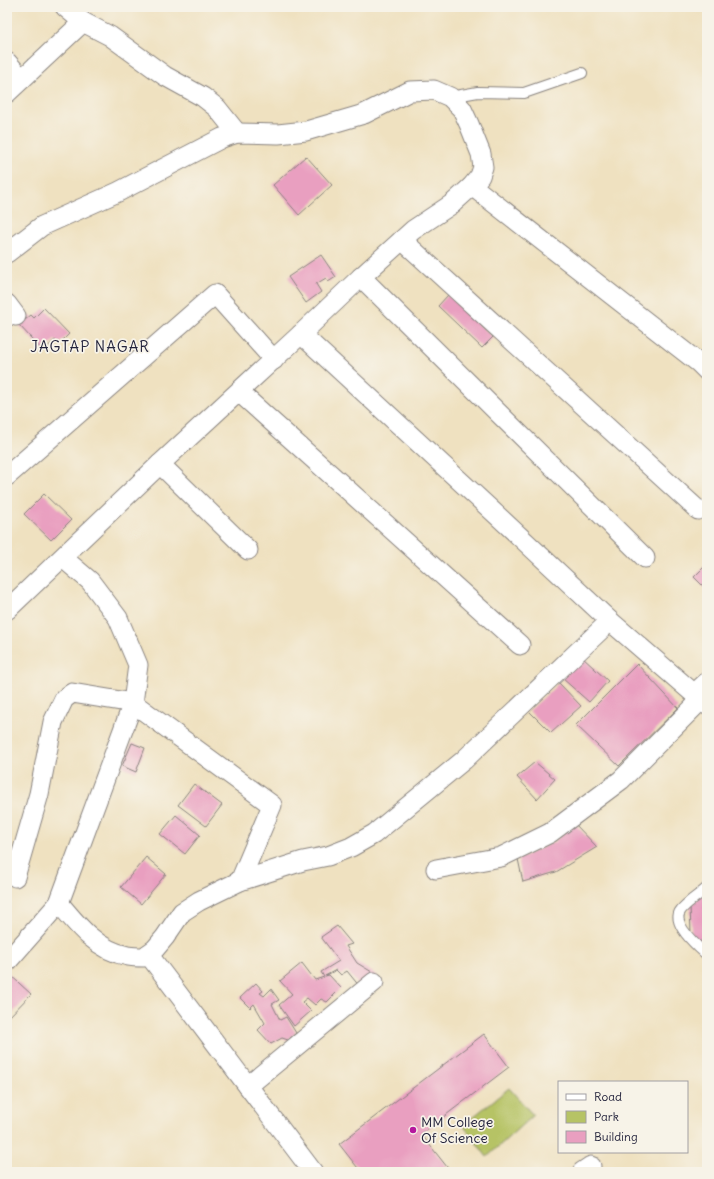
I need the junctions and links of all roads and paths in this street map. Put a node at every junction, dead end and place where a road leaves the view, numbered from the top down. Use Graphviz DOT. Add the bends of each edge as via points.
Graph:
graph roads {
  1 [pos="65,7"];
  2 [pos="83,22"];
  3 [pos="7,62"];
  4 [pos="582,73"];
  5 [pos="22,79"];
  6 [pos="7,93"];
  7 [pos="450,97"];
  8 [pos="237,133"];
  9 [pos="472,186"];
  10 [pos="402,240"];
  11 [pos="7,253"];
  12 [pos="361,277"];
  13 [pos="301,334"];
  14 [pos="274,360"];
  15 [pos="707,371"];
  16 [pos="239,392"];
  17 [pos="160,464"];
  18 [pos="7,476"];
  19 [pos="698,510"];
  20 [pos="248,550"];
  21 [pos="63,558"];
  22 [pos="645,558"];
  23 [pos="7,610"];
  24 [pos="610,621"];
  25 [pos="520,645"];
  26 [pos="702,695"];
  27 [pos="133,703"];
  28 [pos="436,869"];
  29 [pos="15,877"];
  30 [pos="240,881"];
  31 [pos="707,888"];
  32 [pos="59,903"];
  33 [pos="148,954"];
  34 [pos="707,955"];
  35 [pos="7,962"];
  36 [pos="374,982"];
  37 [pos="248,1086"];
  38 [pos="313,1172"];
  1 -- 2 [label="street"];
  2 -- 5 [label="street"];
  2 -- 8 [label="street" via="110,36 165,76 203,97 217,108"];
  3 -- 5 [label="street"];
  4 -- 7 [label="lane" via="524,93 478,92"];
  5 -- 6 [label="street"];
  7 -- 8 [label="street" via="434,90 410,91 364,114 306,131 278,134"];
  7 -- 9 [label="street" via="462,109 481,154 483,167"];
  8 -- 11 [label="street" via="222,138 118,192 42,226"];
  9 -- 10 [label="street" via="452,204"];
  9 -- 15 [label="street" via="699,362"];
  10 -- 12 [label="street"];
  10 -- 19 [label="street"];
  12 -- 13 [label="street"];
  12 -- 22 [label="street"];
  13 -- 14 [label="street"];
  13 -- 24 [label="street"];
  14 -- 16 [label="street"];
  14 -- 18 [label="street" via="215,294"];
  16 -- 17 [label="street"];
  16 -- 25 [label="street"];
  17 -- 20 [label="street"];
  17 -- 21 [label="street"];
  21 -- 23 [label="street"];
  21 -- 27 [label="street" via="90,581 118,618 138,665"];
  24 -- 26 [label="street"];
  24 -- 30 [label="street" via="464,760 374,834 328,856 302,861"];
  26 -- 28 [label="street" via="621,780 550,832 501,856"];
  27 -- 29 [label="street" via="72,693 64,699 53,722 39,794"];
  27 -- 30 [label="street" via="272,805"];
  27 -- 32 [label="street"];
  30 -- 33 [label="street" via="182,912 165,938"];
  31 -- 34 [label="lane" via="680,911 678,917 692,941"];
  32 -- 33 [label="street" via="82,930 105,947 127,956 144,957"];
  32 -- 35 [label="street"];
  33 -- 37 [label="street"];
  36 -- 37 [label="street"];
  37 -- 38 [label="street"];
}
